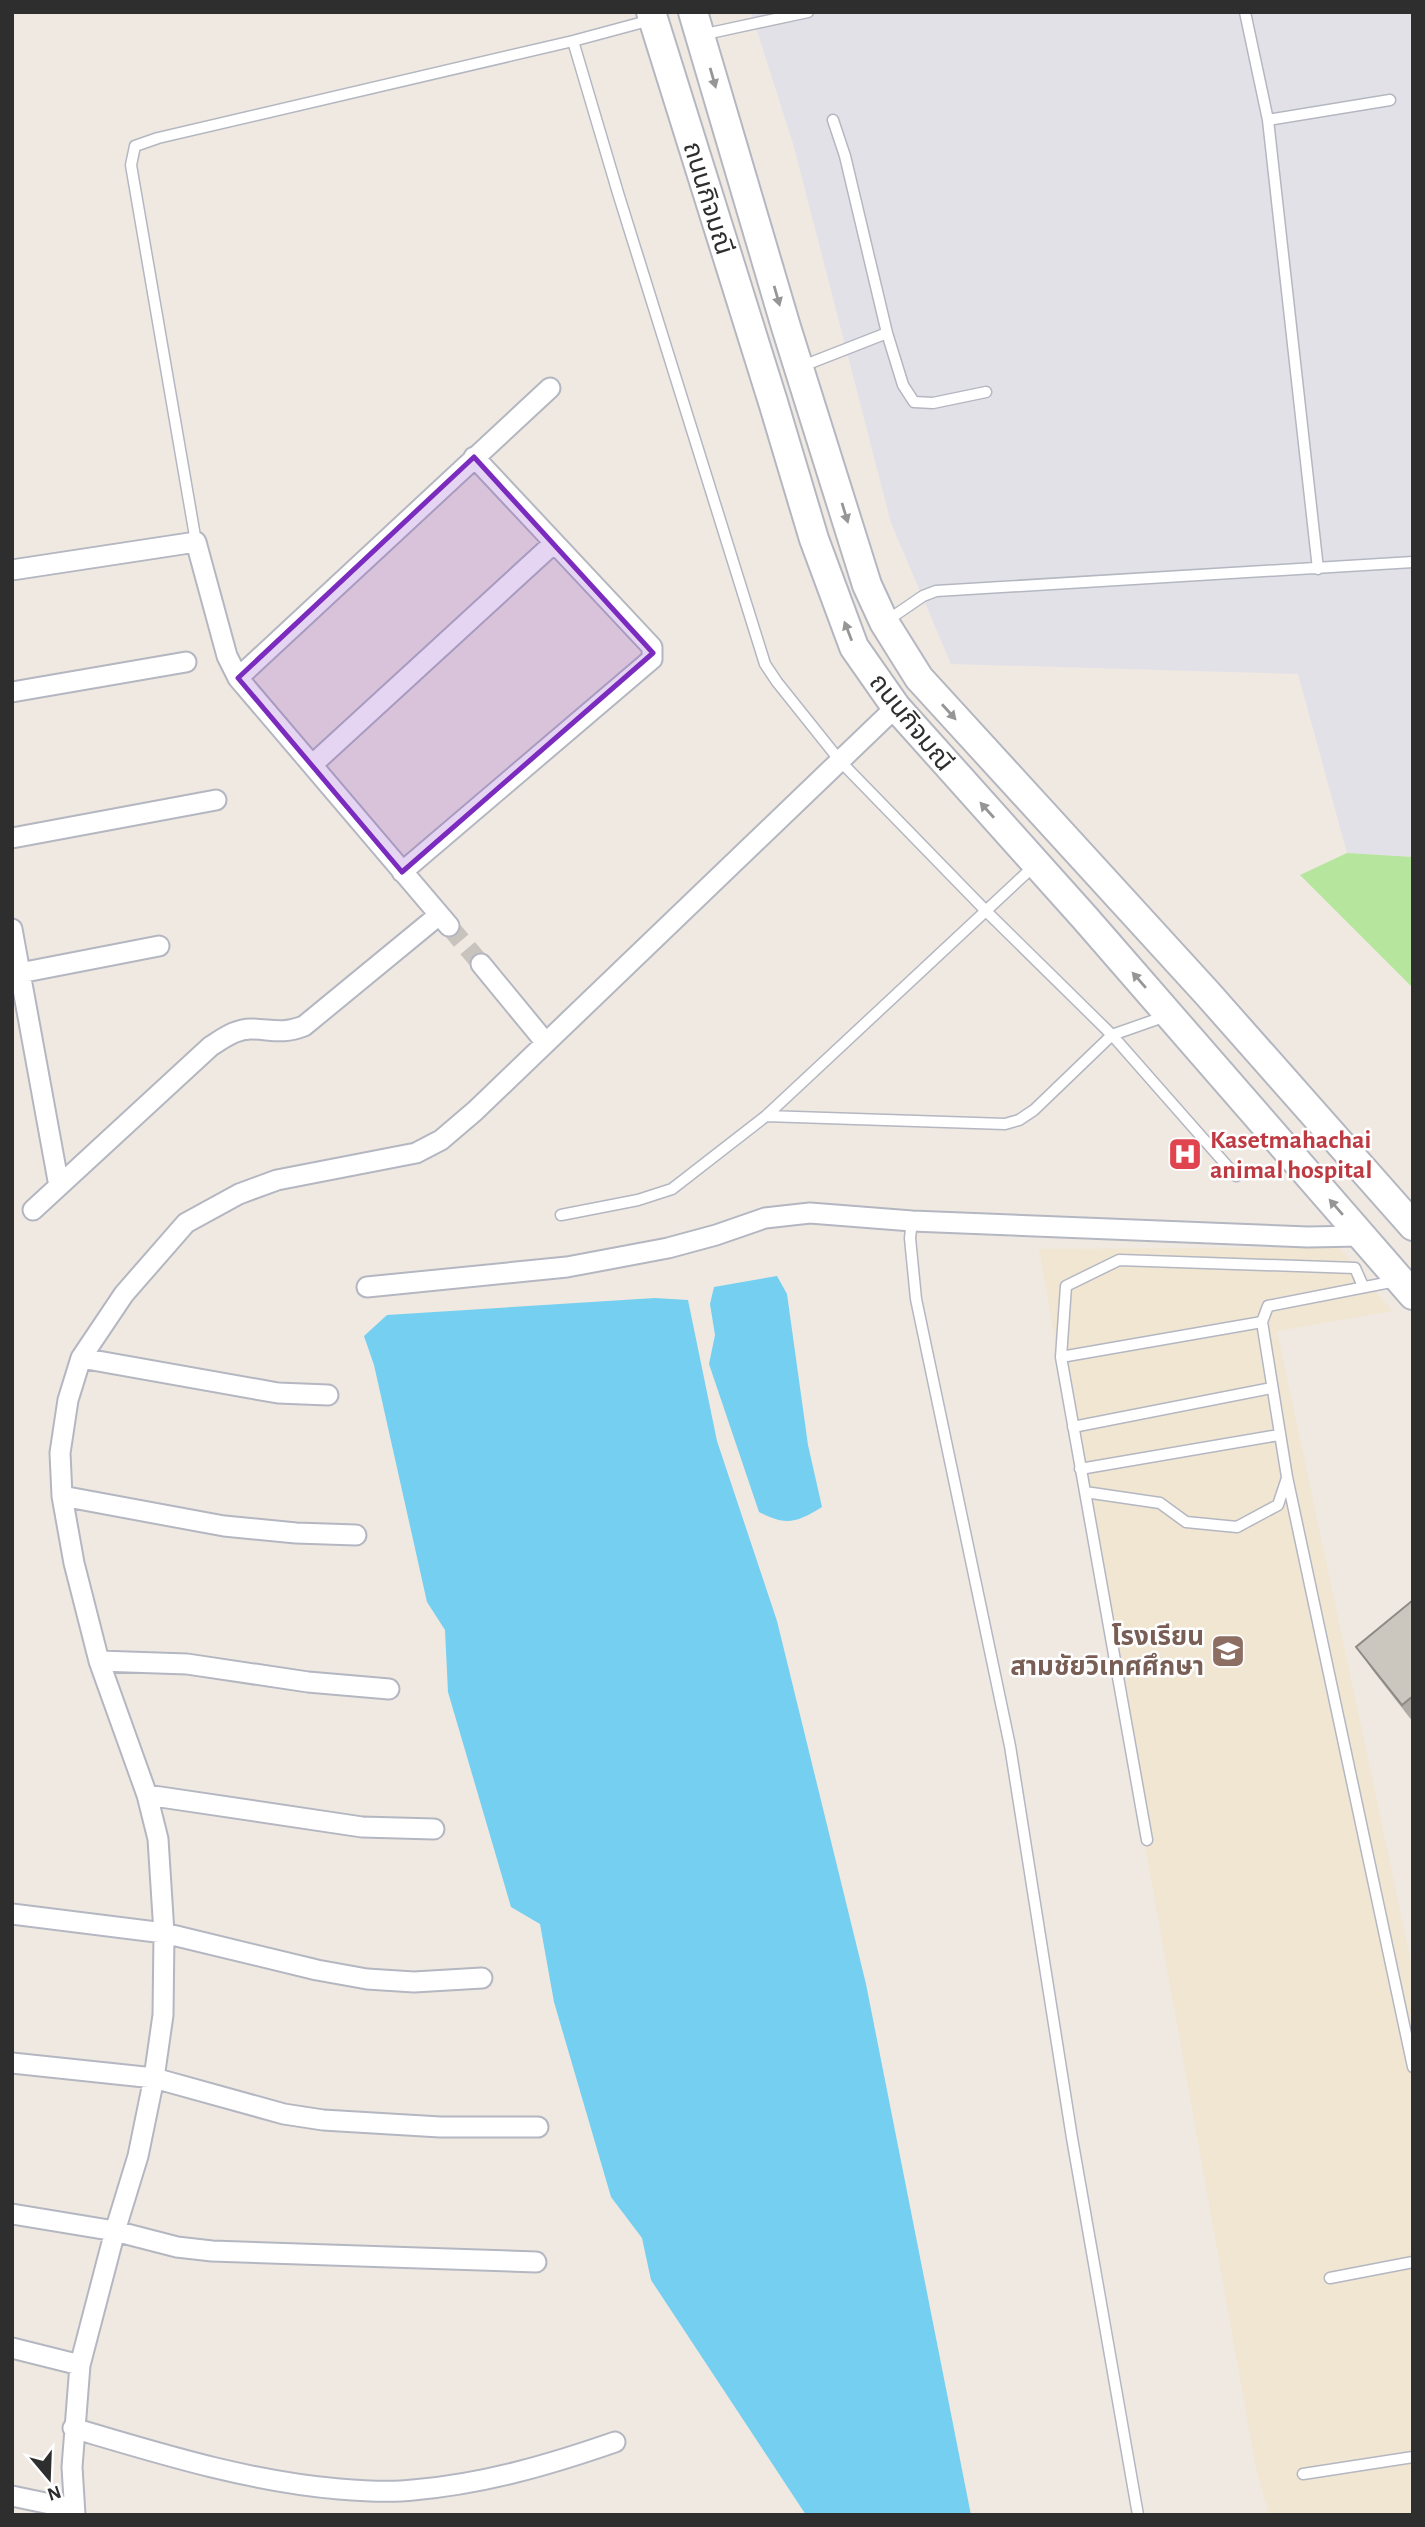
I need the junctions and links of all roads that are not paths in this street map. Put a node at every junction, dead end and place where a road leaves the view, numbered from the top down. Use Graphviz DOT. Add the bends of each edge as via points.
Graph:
graph roads {
  1 [pos="808,12"];
  2 [pos="1245,12"];
  3 [pos="652,16"];
  4 [pos="697,24"];
  5 [pos="573,41"];
  6 [pos="1391,100"];
  7 [pos="833,120"];
  8 [pos="1268,120"];
  9 [pos="887,333"];
  10 [pos="800,367"];
  11 [pos="550,388"];
  12 [pos="986,392"];
  13 [pos="474,457"];
  14 [pos="196,542"];
  15 [pos="554,543"];
  16 [pos="1413,562"];
  17 [pos="1318,569"];
  18 [pos="12,570"];
  19 [pos="884,622"];
  20 [pos="186,662"];
  21 [pos="238,678"];
  22 [pos="12,692"];
  23 [pos="896,707"];
  24 [pos="841,762"];
  25 [pos="312,765"];
  26 [pos="216,800"];
  27 [pos="12,838"];
  28 [pos="1036,865"];
  29 [pos="402,872"];
  30 [pos="987,912"];
  31 [pos="12,929"];
  32 [pos="159,946"];
  33 [pos="481,964"];
  34 [pos="20,973"];
  35 [pos="1169,1014"];
  36 [pos="1112,1035"];
  37 [pos="546,1043"];
  38 [pos="766,1116"];
  39 [pos="1236,1176"];
  40 [pos="59,1186"];
  41 [pos="33,1210"];
  42 [pos="561,1215"];
  43 [pos="912,1221"];
  44 [pos="1413,1226"];
  45 [pos="1361,1236"];
  46 [pos="1382,1273"];
  47 [pos="1363,1286"];
  48 [pos="367,1287"];
  49 [pos="1262,1322"];
  50 [pos="1061,1357"];
  51 [pos="81,1358"];
  52 [pos="1272,1388"];
  53 [pos="328,1395"];
  54 [pos="1073,1427"];
  55 [pos="1279,1435"];
  56 [pos="1080,1469"];
  57 [pos="1287,1477"];
  58 [pos="1085,1492"];
  59 [pos="62,1496"];
  60 [pos="356,1535"];
  61 [pos="100,1661"];
  62 [pos="388,1689"];
  63 [pos="147,1795"];
  64 [pos="434,1829"];
  65 [pos="1147,1840"];
  66 [pos="12,1914"];
  67 [pos="164,1933"];
  68 [pos="482,1978"];
  69 [pos="12,2063"];
  70 [pos="1413,2067"];
  71 [pos="154,2078"];
  72 [pos="538,2127"];
  73 [pos="12,2214"];
  74 [pos="115,2231"];
  75 [pos="1413,2262"];
  76 [pos="536,2263"];
  77 [pos="1329,2278"];
  78 [pos="12,2348"];
  79 [pos="80,2365"];
  80 [pos="74,2428"];
  81 [pos="615,2442"];
  82 [pos="1413,2457"];
  83 [pos="1303,2474"];
  84 [pos="12,2496"];
  85 [pos="75,2512"];
  86 [pos="1138,2515"];
  1 -- 4 [label="lane"];
  2 -- 8 [label="lane"];
  3 -- 5 [label="lane"];
  23 -- 3 [label="main road, ถนนกิจมณี, one-way" via="854,647 814,539"];
  4 -- 10 [label="main road, ถนนกิจมณี, one-way"];
  5 -- 14 [label="lane" via="135,146 131,165"];
  5 -- 24 [label="lane" via="765,664"];
  6 -- 8 [label="lane"];
  7 -- 9 [label="lane"];
  8 -- 17 [label="lane"];
  9 -- 10 [label="lane"];
  9 -- 12 [label="lane" via="903,386 914,402 933,403"];
  10 -- 19 [label="main road, ถนนกิจมณี, one-way" via="867,585"];
  11 -- 13 [label="street"];
  13 -- 15 [label="street"];
  13 -- 21 [label="street"];
  14 -- 18 [label="street"];
  14 -- 21 [label="street" via="227,656"];
  15 -- 25 [label="street"];
  15 -- 29 [label="street" via="652,647 652,659"];
  16 -- 17 [label="lane"];
  17 -- 19 [label="lane" via="936,591"];
  19 -- 44 [label="main road, ถนนกิจมณี, one-way" via="919,678"];
  20 -- 22 [label="street"];
  21 -- 25 [label="street"];
  23 -- 24 [label="street"];
  28 -- 23 [label="main road, ถนนกิจมณี, one-way"];
  24 -- 30 [label="lane"];
  24 -- 37 [label="street"];
  25 -- 29 [label="street"];
  26 -- 27 [label="street"];
  28 -- 30 [label="lane"];
  35 -- 28 [label="main road, ถนนกิจมณี, one-way"];
  29 -- 40 [label="street" via="444,921 304,1026 289,1032 233,1032 211,1046"];
  30 -- 36 [label="lane"];
  30 -- 38 [label="lane"];
  31 -- 34 [label="street"];
  32 -- 34 [label="street"];
  33 -- 37 [label="street"];
  34 -- 40 [label="street"];
  35 -- 36 [label="lane"];
  45 -- 35 [label="main road, ถนนกิจมณี, one-way"];
  36 -- 38 [label="lane" via="1034,1110 1004,1124"];
  36 -- 39 [label="lane"];
  37 -- 51 [label="street" via="441,1140 416,1153 277,1180 239,1194 186,1223 124,1294"];
  38 -- 42 [label="lane" via="672,1189"];
  40 -- 41 [label="street"];
  43 -- 45 [label="street"];
  43 -- 48 [label="street" via="799,1214 765,1218 668,1248 567,1267"];
  43 -- 86 [label="lane" via="916,1298 1010,1745"];
  45 -- 46 [label="main road, ถนนกิจมณี"];
  46 -- 47 [label="lane"];
  46 -- 47 [label="lane"];
  46 -- 50 [label="lane" via="1119,1260 1066,1286"];
  47 -- 49 [label="lane" via="1268,1306"];
  49 -- 50 [label="lane"];
  49 -- 52 [label="lane"];
  50 -- 54 [label="lane"];
  51 -- 53 [label="street" via="278,1393"];
  51 -- 59 [label="street" via="68,1400 60,1453"];
  52 -- 54 [label="lane"];
  52 -- 55 [label="lane"];
  54 -- 56 [label="lane"];
  55 -- 56 [label="lane"];
  55 -- 57 [label="lane"];
  56 -- 58 [label="lane"];
  57 -- 58 [label="lane" via="1278,1505 1237,1527 1186,1522 1160,1503"];
  57 -- 70 [label="lane"];
  58 -- 65 [label="lane"];
  59 -- 60 [label="street" via="224,1526"];
  59 -- 61 [label="street"];
  61 -- 62 [label="street" via="187,1664"];
  61 -- 63 [label="street"];
  63 -- 64 [label="street" via="362,1827"];
  63 -- 67 [label="street" via="158,1839"];
  66 -- 67 [label="street"];
  67 -- 68 [label="street" via="367,1979"];
  67 -- 71 [label="street" via="163,2015"];
  69 -- 71 [label="street"];
  71 -- 72 [label="street" via="284,2114 323,2120"];
  71 -- 74 [label="street" via="138,2157"];
  73 -- 74 [label="street"];
  74 -- 76 [label="street" via="212,2251"];
  74 -- 79 [label="street"];
  75 -- 77 [label="lane"];
  78 -- 79 [label="street"];
  79 -- 80 [label="street"];
  80 -- 81 [label="street" via="268,2481 368,2491 411,2491 510,2475"];
  80 -- 85 [label="street"];
  82 -- 83 [label="lane"];
  84 -- 85 [label="street"];
}
